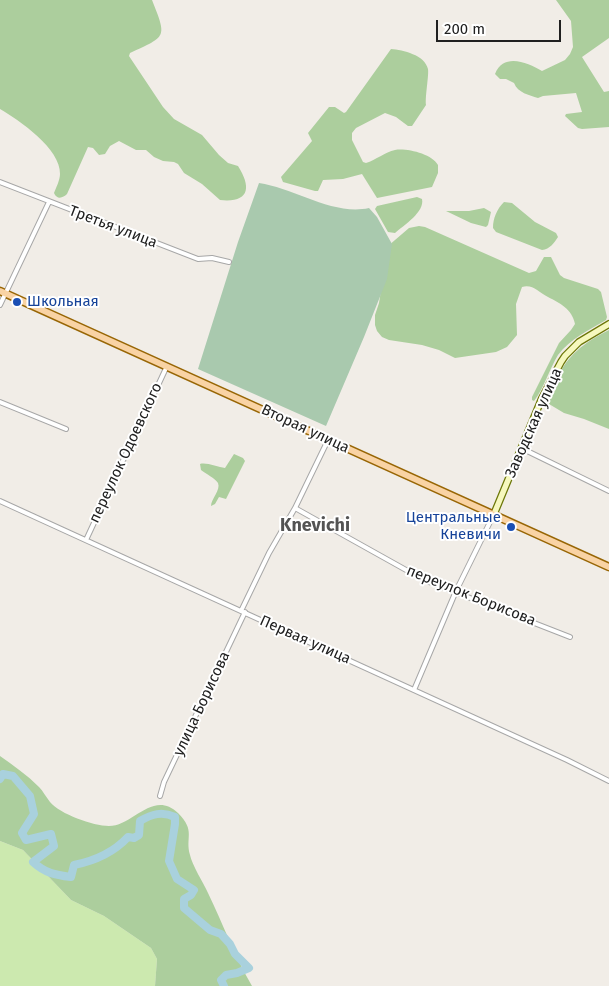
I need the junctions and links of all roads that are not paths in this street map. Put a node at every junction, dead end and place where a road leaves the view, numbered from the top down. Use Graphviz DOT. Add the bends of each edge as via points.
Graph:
graph roads {
  1 [pos="0,182"];
  2 [pos="49,202"];
  3 [pos="228,262"];
  4 [pos="3,292"];
  5 [pos="0,306"];
  6 [pos="609,324"];
  7 [pos="167,366"];
  8 [pos="0,402"];
  9 [pos="66,429"];
  10 [pos="328,440"];
  11 [pos="521,448"];
  12 [pos="609,491"];
  13 [pos="0,501"];
  14 [pos="295,508"];
  15 [pos="494,514"];
  16 [pos="86,540"];
  17 [pos="609,567"];
  18 [pos="456,591"];
  19 [pos="243,612"];
  20 [pos="570,637"];
  21 [pos="414,690"];
  22 [pos="609,782"];
  23 [pos="160,796"];
  1 -- 2 [label="street, Третья улица"];
  2 -- 3 [label="street, Третья улица" via="198,259"];
  2 -- 4 [label="street"];
  4 -- 5 [label="street"];
  4 -- 7 [label="main road, Вторая улица"];
  6 -- 11 [label="street, Заводская улица" via="565,356 542,398"];
  7 -- 10 [label="main road, Вторая улица"];
  7 -- 16 [label="street, переулок Одоевского"];
  8 -- 9 [label="street"];
  10 -- 14 [label="street"];
  10 -- 15 [label="main road, Вторая улица"];
  11 -- 12 [label="street"];
  11 -- 15 [label="street, Заводская улица"];
  13 -- 16 [label="street, Первая улица"];
  14 -- 18 [label="street, переулок Борисова" via="424,580"];
  14 -- 19 [label="street" via="269,553"];
  15 -- 17 [label="main road, Вторая улица"];
  15 -- 18 [label="street"];
  16 -- 19 [label="street, Первая улица"];
  18 -- 20 [label="street, переулок Борисова"];
  18 -- 21 [label="street"];
  19 -- 21 [label="street, Первая улица"];
  19 -- 23 [label="street, улица Борисова"];
  21 -- 22 [label="street, Первая улица"];
}
